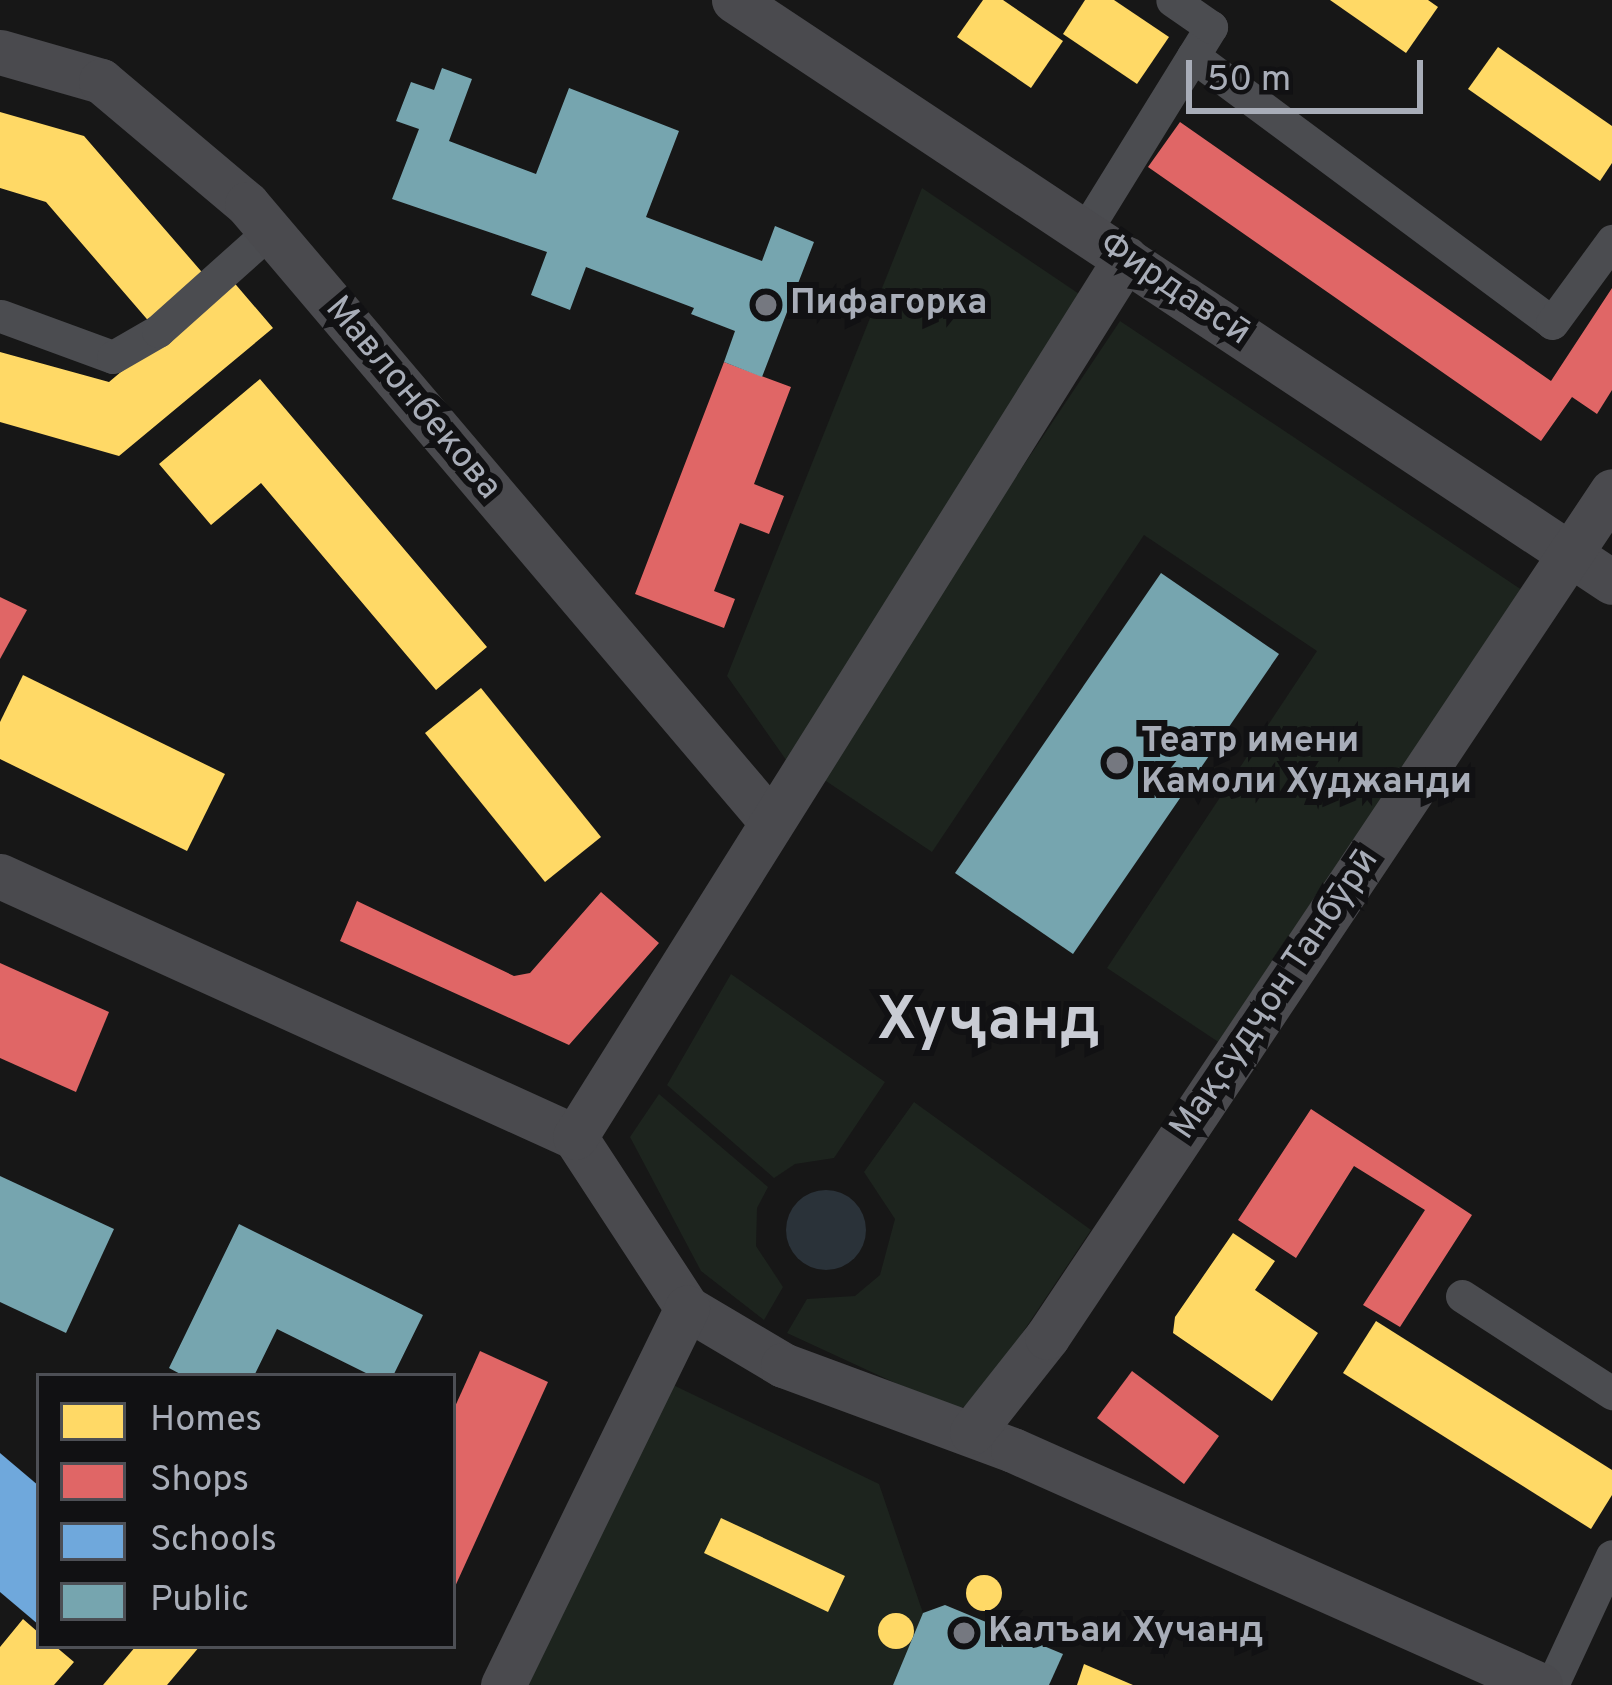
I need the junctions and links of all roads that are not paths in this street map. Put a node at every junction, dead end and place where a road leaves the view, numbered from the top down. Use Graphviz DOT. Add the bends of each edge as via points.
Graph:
graph roads {
  1 [pos="734,0"];
  2 [pos="1172,0"];
  3 [pos="0,52"];
  4 [pos="1192,56"];
  5 [pos="1085,231"];
  6 [pos="270,232"];
  7 [pos="1612,241"];
  8 [pos="1126,258"];
  9 [pos="1,316"];
  10 [pos="1612,491"];
  11 [pos="1571,554"];
  12 [pos="1612,582"];
  13 [pos="769,818"];
  14 [pos="0,876"];
  15 [pos="575,1137"];
  16 [pos="1462,1296"];
  17 [pos="687,1308"];
  18 [pos="1612,1393"];
  19 [pos="971,1432"];
  20 [pos="1612,1556"];
  21 [pos="503,1685"];
  22 [pos="1540,1685"];
  23 [pos="1552,1685"];
  1 -- 5 [label="street, Фирдавсӣ"];
  2 -- 4 [label="street" via="1210,26"];
  3 -- 6 [label="street, Мавлонбекова" via="101,81"];
  4 -- 5 [label="street"];
  4 -- 7 [label="street" via="1552,322"];
  5 -- 8 [label="street, Фирдавсӣ"];
  6 -- 9 [label="street" via="158,332 113,357"];
  6 -- 13 [label="street, Мавлонбекова"];
  8 -- 11 [label="street, Фирдавсӣ"];
  8 -- 13 [label="street"];
  10 -- 11 [label="street, Мақсудҷон Танбӯрӣ"];
  11 -- 12 [label="street, Фирдавсӣ"];
  11 -- 19 [label="street, Мақсудҷон Танбӯрӣ" via="1047,1337"];
  13 -- 15 [label="street"];
  14 -- 15 [label="street"];
  15 -- 17 [label="street"];
  16 -- 18 [label="street"];
  17 -- 19 [label="street" via="783,1365"];
  17 -- 21 [label="street"];
  19 -- 22 [label="street"];
  20 -- 23 [label="street"];
}
